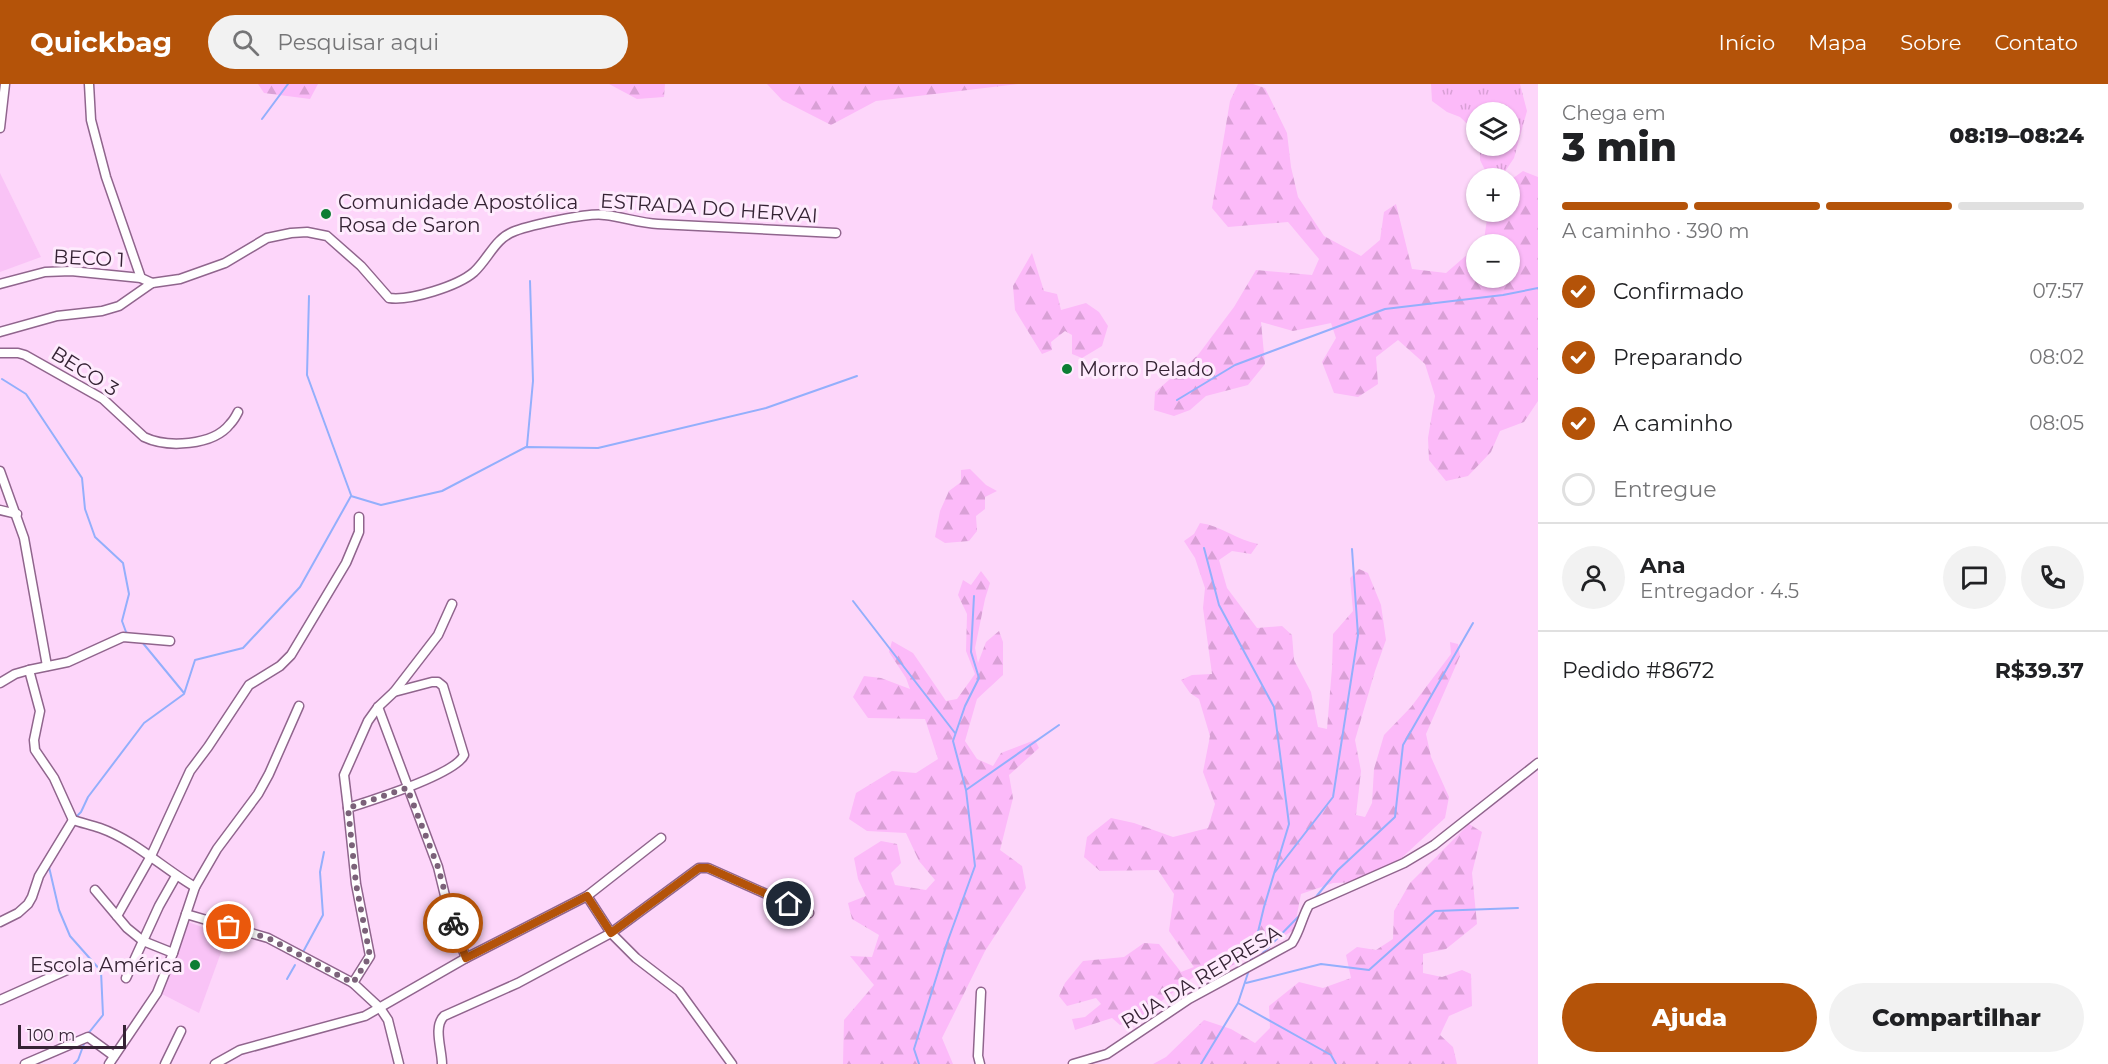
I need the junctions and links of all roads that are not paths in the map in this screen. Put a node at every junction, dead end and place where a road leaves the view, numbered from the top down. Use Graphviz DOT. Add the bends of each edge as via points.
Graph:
graph roads {
  1 [pos="5,84"];
  2 [pos="89,84"];
  3 [pos="0,128"];
  4 [pos="836,233"];
  5 [pos="141,278"];
  6 [pos="0,284"];
  7 [pos="152,284"];
  8 [pos="0,332"];
  9 [pos="0,353"];
  10 [pos="238,412"];
  11 [pos="0,471"];
  12 [pos="0,510"];
  13 [pos="17,514"];
  14 [pos="359,517"];
  15 [pos="452,604"];
  16 [pos="170,641"];
  17 [pos="47,666"];
  18 [pos="29,670"];
  19 [pos="0,682"];
  20 [pos="394,692"];
  21 [pos="299,706"];
  22 [pos="378,707"];
  23 [pos="1538,763"];
  24 [pos="407,788"];
  25 [pos="348,808"];
  26 [pos="73,820"];
  27 [pos="661,838"];
  28 [pos="151,856"];
  29 [pos="176,876"];
  30 [pos="195,887"];
  31 [pos="95,890"];
  32 [pos="587,896"];
  33 [pos="809,913"];
  34 [pos="186,915"];
  35 [pos="117,916"];
  36 [pos="0,922"];
  37 [pos="611,933"];
  38 [pos="143,941"];
  39 [pos="173,953"];
  40 [pos="466,958"];
  41 [pos="67,970"];
  42 [pos="126,978"];
  43 [pos="353,983"];
  44 [pos="981,992"];
  45 [pos="0,1000"];
  46 [pos="380,1008"];
  47 [pos="181,1031"];
  48 [pos="111,1060"];
  49 [pos="25,1064"];
  50 [pos="165,1064"];
  51 [pos="215,1064"];
  52 [pos="399,1064"];
  53 [pos="442,1064"];
  54 [pos="732,1064"];
  55 [pos="980,1064"];
  56 [pos="1073,1064"];
  1 -- 3 [label="street"];
  2 -- 5 [label="street" via="91,120 106,177"];
  4 -- 7 [label="street, ESTRADA DO HERVAI" via="650,224 602,214 514,231 494,245 474,272 459,282 405,298 388,298 361,266 327,236 291,232 267,238 225,263"];
  5 -- 6 [label="street, BECO 1" via="45,272"];
  5 -- 7 [label="street"];
  7 -- 8 [label="street" via="119,306 57,316"];
  9 -- 10 [label="street, BECO 3" via="25,355 95,394 150,440 189,444 203,440 230,425"];
  11 -- 13 [label="street"];
  12 -- 13 [label="street"];
  13 -- 17 [label="street"];
  14 -- 28 [label="street" via="359,532 346,563 291,655 249,685 228,715 190,771"];
  15 -- 20 [label="street" via="438,635"];
  16 -- 17 [label="street" via="123,637 68,662"];
  17 -- 18 [label="street"];
  18 -- 19 [label="street"];
  18 -- 26 [label="street" via="40,711 35,750 54,778"];
  20 -- 22 [label="street"];
  20 -- 24 [label="street" via="432,682 443,686 464,755 446,770"];
  21 -- 30 [label="street" via="258,794 217,849"];
  22 -- 24 [label="street"];
  22 -- 25 [label="street" via="346,768"];
  23 -- 56 [label="street, RUA DA REPRESA" via="1434,845 1404,863 1310,905 1292,943 1189,999 1107,1054"];
  24 -- 25 [label="street"];
  24 -- 40 [label="street" via="438,867"];
  25 -- 43 [label="street" via="356,884 370,956"];
  26 -- 28 [label="street" via="102,828"];
  26 -- 36 [label="street" via="39,876 32,897 18,914"];
  27 -- 32 [label="street"];
  28 -- 29 [label="street"];
  28 -- 35 [label="street"];
  29 -- 30 [label="street"];
  29 -- 38 [label="street"];
  30 -- 34 [label="street"];
  31 -- 35 [label="street"];
  32 -- 37 [label="street"];
  32 -- 40 [label="street"];
  33 -- 37 [label="street" via="708,868 699,868"];
  34 -- 39 [label="street"];
  34 -- 43 [label="street" via="268,938"];
  35 -- 38 [label="street"];
  37 -- 53 [label="street" via="444,1016 438,1026"];
  37 -- 54 [label="street" via="679,991"];
  38 -- 39 [label="street"];
  38 -- 42 [label="street"];
  39 -- 48 [label="street" via="158,993"];
  40 -- 46 [label="street"];
  41 -- 45 [label="street"];
  43 -- 46 [label="street"];
  44 -- 55 [label="street"];
  46 -- 51 [label="street" via="365,1016 240,1050"];
  46 -- 52 [label="street" via="388,1020"];
  47 -- 50 [label="street"];
  48 -- 49 [label="street" via="86,1038"];
}
